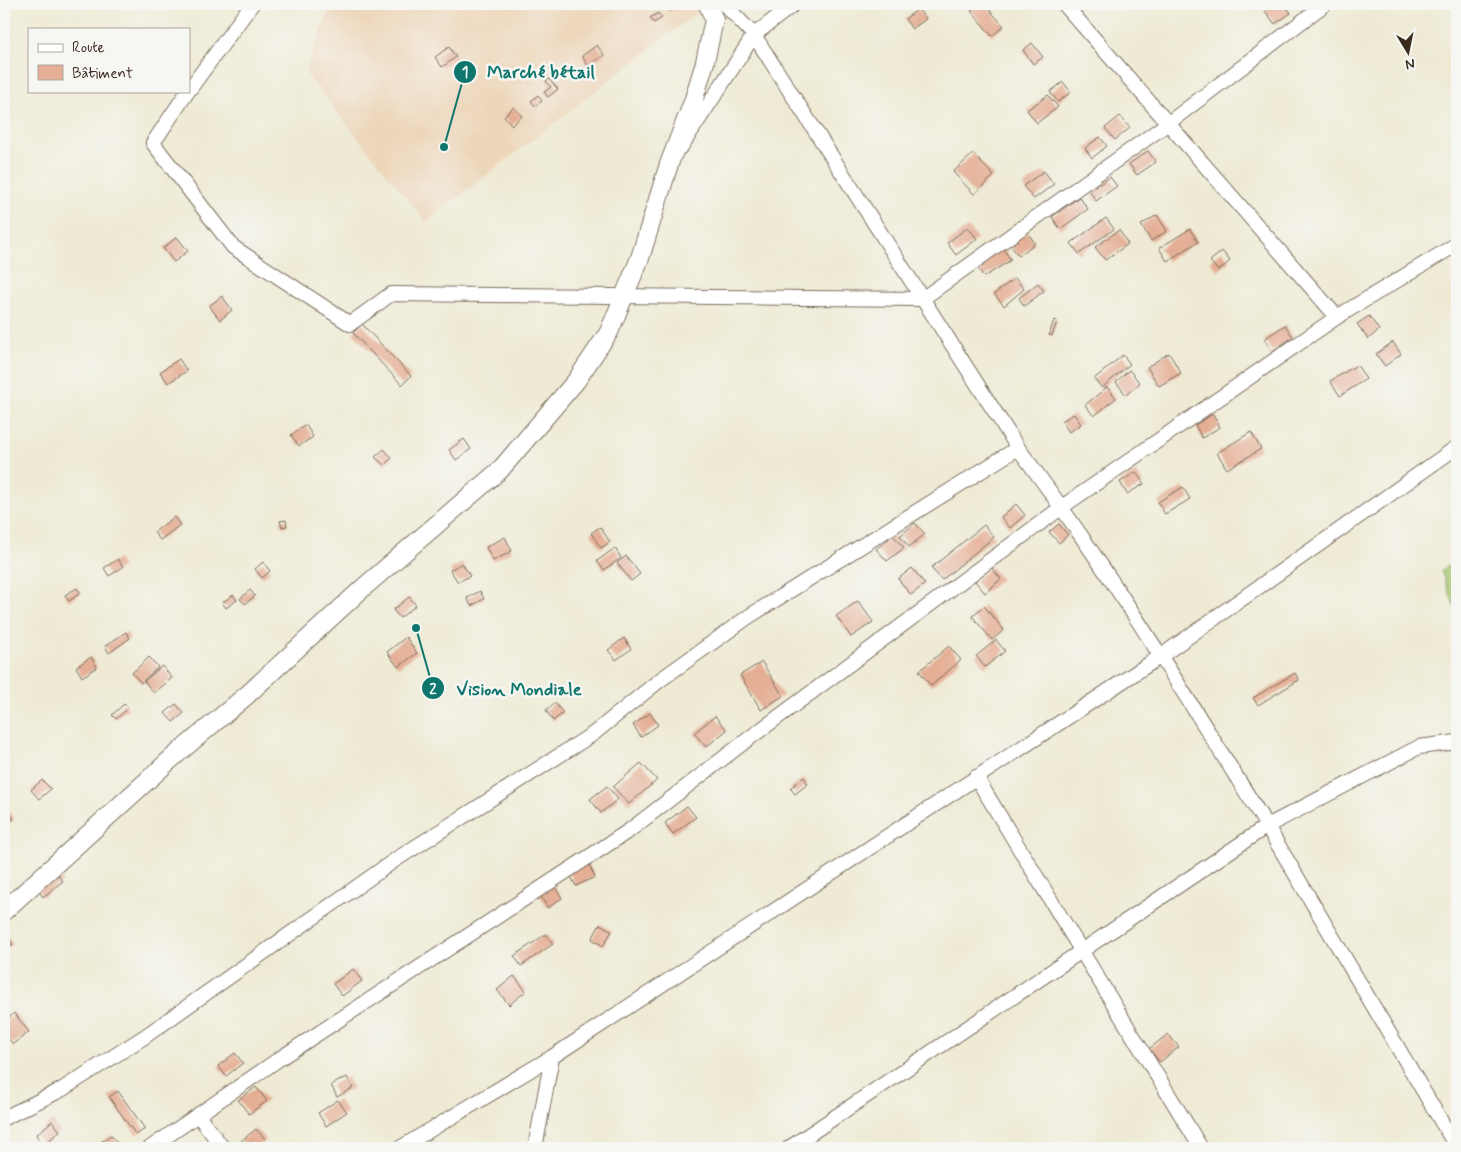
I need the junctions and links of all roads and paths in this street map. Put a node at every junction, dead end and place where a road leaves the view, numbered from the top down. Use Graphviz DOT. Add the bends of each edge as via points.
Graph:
graph roads {
  1 [pos="252,4"];
  2 [pos="708,4"];
  3 [pos="724,4"];
  4 [pos="794,4"];
  5 [pos="1064,4"];
  6 [pos="1320,5"];
  7 [pos="754,35"];
  8 [pos="190,88"];
  9 [pos="187,92"];
  10 [pos="1167,124"];
  11 [pos="669,164"];
  12 [pos="1457,244"];
  13 [pos="624,296"];
  14 [pos="922,299"];
  15 [pos="1337,317"];
  16 [pos="1457,447"];
  17 [pos="1018,448"];
  18 [pos="1062,507"];
  19 [pos="1162,656"];
  20 [pos="1457,742"];
  21 [pos="976,776"];
  22 [pos="1267,826"];
  23 [pos="4,911"];
  24 [pos="1081,952"];
  25 [pos="552,1057"];
  26 [pos="198,1115"];
  27 [pos="4,1118"];
  28 [pos="150,1148"];
  29 [pos="223,1148"];
  30 [pos="400,1148"];
  31 [pos="535,1148"];
  32 [pos="789,1148"];
  33 [pos="1201,1148"];
  34 [pos="1457,1148"];
  1 -- 8 [label="street"];
  2 -- 11 [label="street" via="714,20 705,62"];
  3 -- 7 [label="street"];
  4 -- 7 [label="street"];
  5 -- 10 [label="street"];
  6 -- 10 [label="street"];
  7 -- 11 [label="street"];
  7 -- 14 [label="street"];
  9 -- 13 [label="street" via="153,143 233,246 350,324 391,294"];
  10 -- 14 [label="street"];
  10 -- 15 [label="street"];
  11 -- 13 [label="street" via="640,258"];
  12 -- 15 [label="street"];
  13 -- 14 [label="street"];
  13 -- 23 [label="street" via="608,332 576,381 500,470 364,586 247,695 171,759"];
  14 -- 17 [label="street"];
  15 -- 18 [label="street"];
  16 -- 19 [label="street"];
  17 -- 18 [label="street"];
  17 -- 27 [label="street" via="748,617 592,734 395,860 144,1037 61,1090"];
  18 -- 19 [label="street"];
  18 -- 26 [label="street" via="630,830"];
  19 -- 21 [label="street"];
  19 -- 22 [label="street"];
  20 -- 22 [label="street" via="1419,747"];
  21 -- 24 [label="street"];
  21 -- 25 [label="street"];
  22 -- 24 [label="street"];
  22 -- 34 [label="street"];
  24 -- 32 [label="street"];
  24 -- 33 [label="street"];
  25 -- 30 [label="street"];
  25 -- 31 [label="street"];
  26 -- 28 [label="street"];
  26 -- 29 [label="street"];
}
